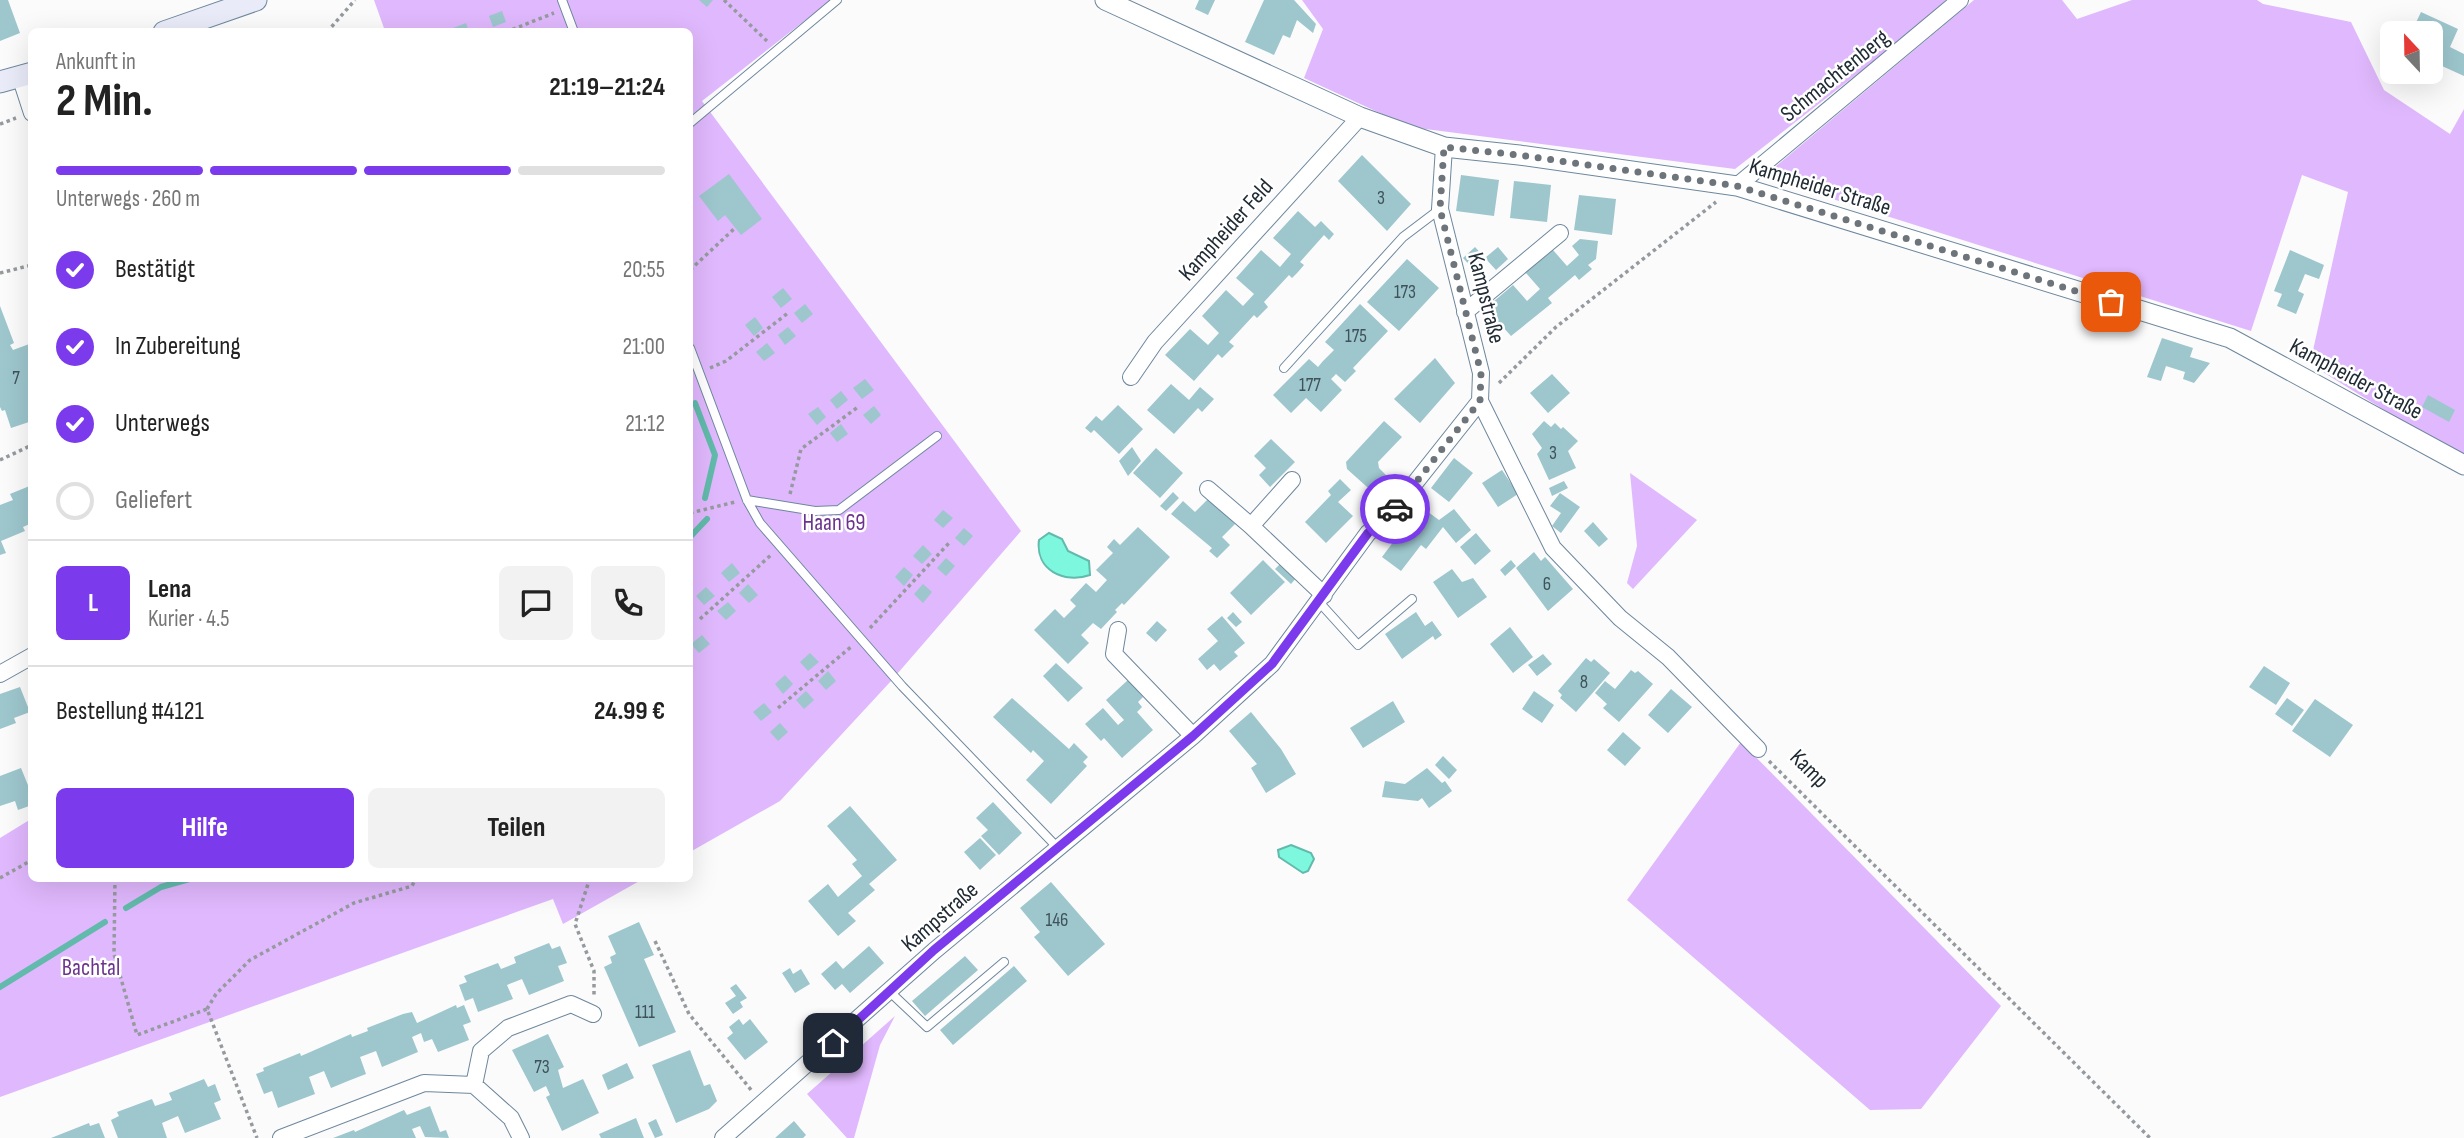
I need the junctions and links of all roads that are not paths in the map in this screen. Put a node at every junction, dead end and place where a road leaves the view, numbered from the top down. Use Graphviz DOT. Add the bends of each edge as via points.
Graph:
graph roads {
  1 [pos="256,0"];
  2 [pos="837,0"];
  3 [pos="1105,0"];
  4 [pos="1960,0"];
  5 [pos="564,4"];
  6 [pos="176,28"];
  7 [pos="573,28"];
  8 [pos="17,77"];
  9 [pos="28,103"];
  10 [pos="1360,117"];
  11 [pos="693,120"];
  12 [pos="1444,147"];
  13 [pos="1737,186"];
  14 [pos="1440,209"];
  15 [pos="1560,233"];
  16 [pos="1465,312"];
  17 [pos="693,356"];
  18 [pos="1284,368"];
  19 [pos="1131,377"];
  20 [pos="1480,401"];
  21 [pos="937,436"];
  22 [pos="2464,465"];
  23 [pos="1292,480"];
  24 [pos="1208,489"];
  25 [pos="747,500"];
  26 [pos="1251,526"];
  27 [pos="1321,598"];
  28 [pos="1412,599"];
  29 [pos="1118,630"];
  30 [pos="28,658"];
  31 [pos="0,674"];
  32 [pos="1193,736"];
  33 [pos="1758,750"];
  34 [pos="1057,847"];
  35 [pos="1004,962"];
  36 [pos="890,992"];
  37 [pos="593,1014"];
  38 [pos="474,1085"];
  39 [pos="281,1138"];
  40 [pos="521,1138"];
  41 [pos="723,1138"];
  1 -- 6 [label="main road"];
  2 -- 11 [label="lane"];
  3 -- 10 [label="street, Kampheider Straße"];
  4 -- 13 [label="street, Schmachtenberg"];
  5 -- 7 [label="lane"];
  8 -- 9 [label="street"];
  10 -- 12 [label="street, Kampheider Straße"];
  10 -- 19 [label="street, Kampheider Feld" via="1155,342"];
  12 -- 13 [label="street, Kampheider Straße"];
  12 -- 14 [label="street, Kampstraße"];
  13 -- 22 [label="street, Kampheider Straße" via="2230,338"];
  14 -- 16 [label="street, Kampstraße"];
  14 -- 18 [label="lane" via="1403,237"];
  15 -- 16 [label="street"];
  16 -- 20 [label="street, Kampstraße" via="1481,373"];
  17 -- 25 [label="lane"];
  20 -- 27 [label="street, Kampstraße" via="1388,517 1368,533"];
  20 -- 33 [label="street, Kamp" via="1553,548"];
  21 -- 25 [label="lane" via="839,510 815,511"];
  23 -- 26 [label="street"];
  24 -- 26 [label="street"];
  25 -- 34 [label="lane" via="760,523 859,639"];
  26 -- 27 [label="street"];
  27 -- 28 [label="lane" via="1358,645"];
  27 -- 32 [label="street, Kampstraße" via="1272,664"];
  29 -- 32 [label="street" via="1114,654"];
  30 -- 31 [label="street"];
  32 -- 34 [label="street, Kampstraße"];
  34 -- 36 [label="street, Kampstraße"];
  35 -- 36 [label="lane" via="927,1027"];
  36 -- 41 [label="street, Kampstraße"];
  37 -- 38 [label="street" via="571,1004 509,1028 481,1051"];
  38 -- 39 [label="street" via="424,1083"];
  38 -- 40 [label="street" via="511,1118"];
}
